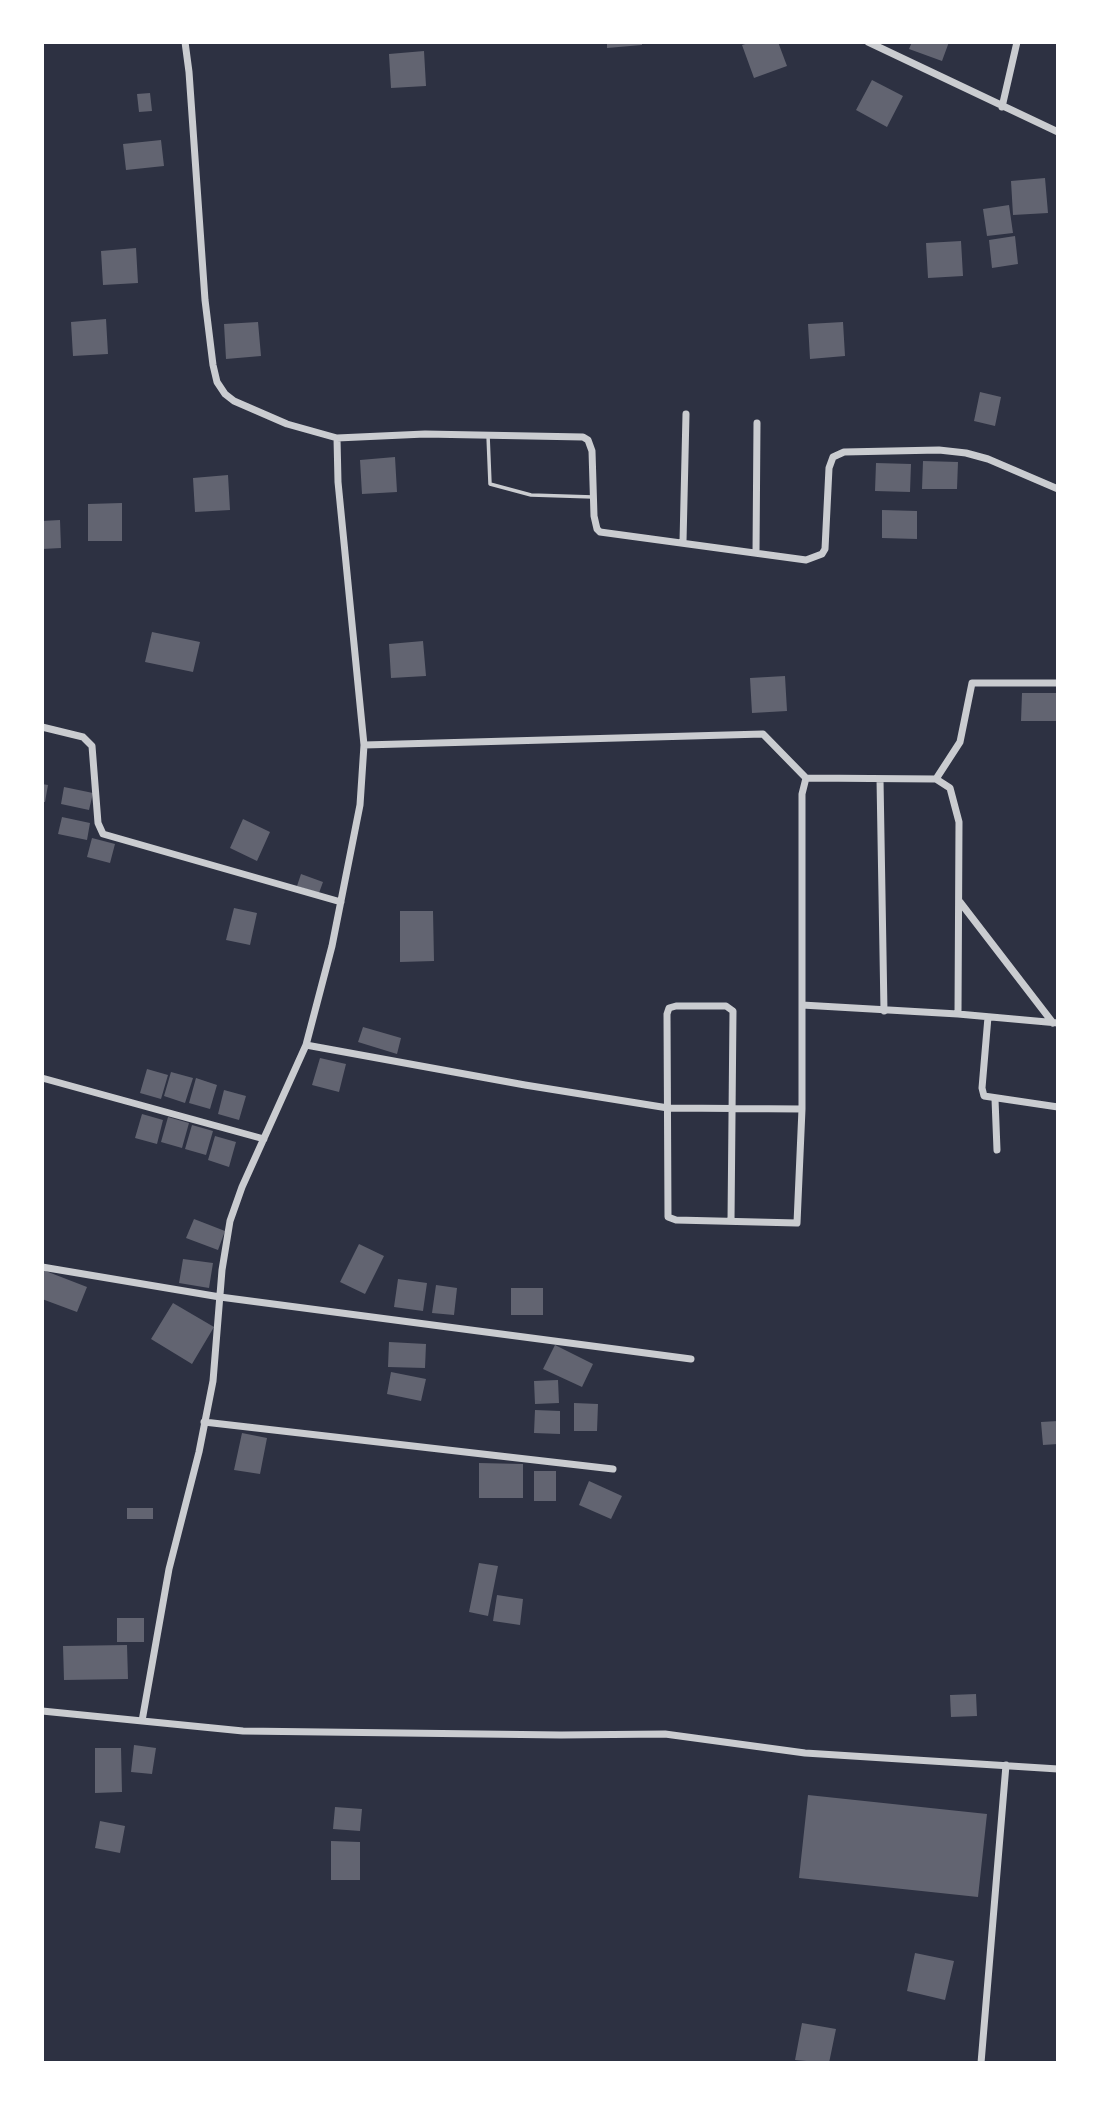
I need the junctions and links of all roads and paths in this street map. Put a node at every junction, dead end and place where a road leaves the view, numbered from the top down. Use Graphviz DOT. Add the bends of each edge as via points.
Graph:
graph roads {
  1 [pos="185,42"];
  2 [pos="868,42"];
  3 [pos="1017,42"];
  4 [pos="1002,107"];
  5 [pos="1058,132"];
  6 [pos="686,414"];
  7 [pos="757,423"];
  8 [pos="488,435"];
  9 [pos="337,438"];
  10 [pos="1058,489"];
  11 [pos="593,497"];
  12 [pos="683,542"];
  13 [pos="756,553"];
  14 [pos="1058,683"];
  15 [pos="42,727"];
  16 [pos="364,745"];
  17 [pos="806,778"];
  18 [pos="880,779"];
  19 [pos="936,779"];
  20 [pos="959,901"];
  21 [pos="341,902"];
  22 [pos="802,1005"];
  23 [pos="884,1011"];
  24 [pos="958,1014"];
  25 [pos="988,1017"];
  26 [pos="1055,1023"];
  27 [pos="306,1045"];
  28 [pos="42,1078"];
  29 [pos="995,1099"];
  30 [pos="1058,1107"];
  31 [pos="668,1108"];
  32 [pos="732,1108"];
  33 [pos="802,1109"];
  34 [pos="264,1139"];
  35 [pos="997,1150"];
  36 [pos="731,1221"];
  37 [pos="42,1267"];
  38 [pos="220,1297"];
  39 [pos="691,1359"];
  40 [pos="204,1422"];
  41 [pos="613,1469"];
  42 [pos="42,1711"];
  43 [pos="142,1721"];
  44 [pos="1006,1765"];
  45 [pos="1058,1769"];
  46 [pos="981,2063"];
  1 -- 9 [label="street" via="205,300 217,382 234,401 287,424"];
  2 -- 4 [label="street"];
  3 -- 4 [label="street"];
  4 -- 5 [label="street"];
  6 -- 12 [label="street"];
  7 -- 13 [label="street"];
  8 -- 9 [label="street"];
  8 -- 11 [label="lane" via="490,484 531,495"];
  8 -- 11 [label="street" via="583,437 592,451"];
  9 -- 16 [label="street"];
  10 -- 13 [label="street" via="966,453 844,452 833,457 829,468 827,542 822,554 806,560"];
  11 -- 12 [label="street" via="600,532"];
  12 -- 13 [label="street"];
  14 -- 19 [label="street" via="972,683 960,742"];
  15 -- 21 [label="street" via="90,743 103,834"];
  16 -- 17 [label="street" via="763,734"];
  16 -- 21 [label="street" via="360,805"];
  17 -- 18 [label="street"];
  17 -- 22 [label="street"];
  18 -- 19 [label="street"];
  18 -- 23 [label="street"];
  19 -- 20 [label="street" via="950,788 959,822"];
  20 -- 24 [label="street"];
  20 -- 26 [label="street"];
  21 -- 27 [label="street"];
  22 -- 23 [label="street"];
  22 -- 33 [label="street"];
  23 -- 24 [label="street"];
  24 -- 25 [label="street"];
  25 -- 26 [label="street"];
  25 -- 29 [label="street" via="982,1087 984,1096"];
  27 -- 31 [label="street"];
  27 -- 34 [label="street"];
  28 -- 34 [label="street"];
  29 -- 30 [label="street"];
  29 -- 35 [label="street"];
  31 -- 32 [label="street"];
  31 -- 32 [label="street" via="667,1014 676,1006 726,1006 733,1012"];
  31 -- 36 [label="street" via="668,1217"];
  32 -- 33 [label="street"];
  32 -- 36 [label="street"];
  33 -- 36 [label="street" via="797,1223"];
  34 -- 38 [label="street" via="230,1221"];
  37 -- 38 [label="street"];
  38 -- 39 [label="street"];
  38 -- 40 [label="street" via="213,1381"];
  40 -- 41 [label="street"];
  40 -- 43 [label="street" via="169,1569"];
  42 -- 43 [label="street"];
  43 -- 44 [label="street" via="243,1731 665,1734 805,1753"];
  44 -- 45 [label="street"];
  44 -- 46 [label="street"];
}
